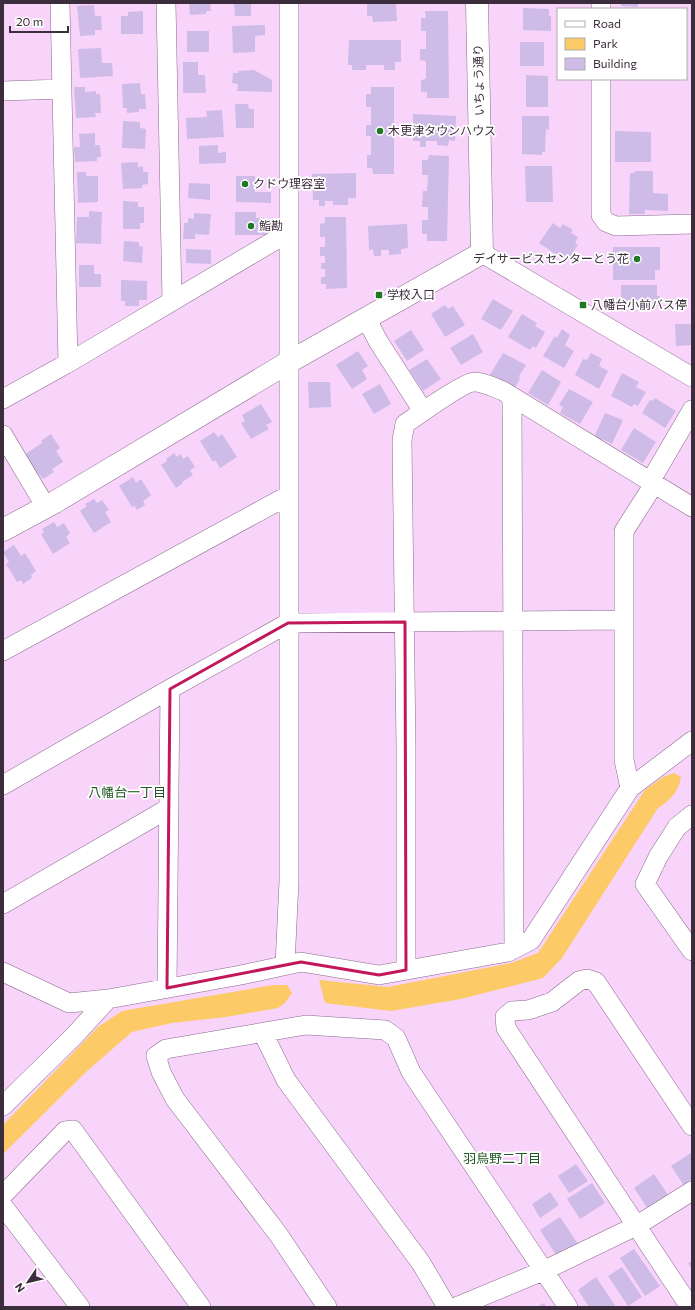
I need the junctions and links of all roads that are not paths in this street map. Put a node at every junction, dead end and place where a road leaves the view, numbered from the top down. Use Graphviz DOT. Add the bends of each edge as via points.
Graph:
graph roads {
  1 [pos="60,3"];
  2 [pos="166,3"];
  3 [pos="289,3"];
  4 [pos="477,3"];
  5 [pos="601,80"];
  6 [pos="62,89"];
  7 [pos="3,91"];
  8 [pos="692,224"];
  9 [pos="289,232"];
  10 [pos="482,253"];
  11 [pos="172,301"];
  12 [pos="366,318"];
  13 [pos="289,362"];
  14 [pos="68,363"];
  15 [pos="692,376"];
  16 [pos="512,397"];
  17 [pos="3,399"];
  18 [pos="692,410"];
  19 [pos="422,411"];
  20 [pos="3,435"];
  21 [pos="652,483"];
  22 [pos="289,495"];
  23 [pos="46,507"];
  24 [pos="692,507"];
  25 [pos="3,530"];
  26 [pos="624,620"];
  27 [pos="513,621"];
  28 [pos="404,622"];
  29 [pos="288,623"];
  30 [pos="3,651"];
  31 [pos="170,689"];
  32 [pos="692,741"];
  33 [pos="3,785"];
  34 [pos="630,788"];
  35 [pos="169,808"];
  36 [pos="692,816"];
  37 [pos="3,904"];
  38 [pos="514,949"];
  39 [pos="692,950"];
  40 [pos="285,965"];
  41 [pos="406,970"];
  42 [pos="3,972"];
  43 [pos="167,988"];
  44 [pos="108,999"];
  45 [pos="263,1033"];
  46 [pos="5,1102"];
  47 [pos="692,1126"];
  48 [pos="692,1191"];
  49 [pos="3,1195"];
  50 [pos="3,1206"];
  51 [pos="636,1226"];
  52 [pos="543,1271"];
  53 [pos="80,1307"];
  54 [pos="201,1307"];
  55 [pos="327,1307"];
  56 [pos="447,1307"];
  57 [pos="456,1307"];
  58 [pos="568,1307"];
  59 [pos="690,1307"];
  1 -- 6 [label="street"];
  2 -- 11 [label="street"];
  3 -- 9 [label="street"];
  4 -- 10 [label="street, いちょう通り"];
  5 -- 8 [label="street" via="601,215 606,222 616,226"];
  6 -- 7 [label="street"];
  6 -- 14 [label="street"];
  9 -- 11 [label="street"];
  9 -- 13 [label="street"];
  10 -- 12 [label="street"];
  10 -- 15 [label="street"];
  11 -- 14 [label="street"];
  12 -- 13 [label="street"];
  12 -- 19 [label="street"];
  13 -- 22 [label="street"];
  13 -- 23 [label="street"];
  14 -- 17 [label="street"];
  16 -- 19 [label="street" via="483,382 471,382"];
  16 -- 21 [label="street"];
  16 -- 27 [label="street"];
  18 -- 21 [label="street"];
  19 -- 28 [label="street" via="405,424 402,440"];
  20 -- 23 [label="street"];
  21 -- 24 [label="street"];
  21 -- 26 [label="street" via="624,531"];
  22 -- 29 [label="street"];
  22 -- 30 [label="street"];
  23 -- 25 [label="street"];
  26 -- 27 [label="street"];
  26 -- 34 [label="street" via="624,760"];
  27 -- 28 [label="street"];
  27 -- 38 [label="street"];
  28 -- 29 [label="street"];
  28 -- 41 [label="street"];
  29 -- 31 [label="street"];
  29 -- 40 [label="street" via="289,881"];
  31 -- 33 [label="street"];
  31 -- 35 [label="street"];
  32 -- 34 [label="street"];
  34 -- 38 [label="street" via="531,940"];
  35 -- 37 [label="street"];
  35 -- 43 [label="street"];
  36 -- 39 [label="street" via="677,827 645,884"];
  38 -- 41 [label="street"];
  40 -- 41 [label="street" via="301,962 379,975"];
  40 -- 43 [label="street"];
  42 -- 44 [label="street" via="69,1003"];
  43 -- 44 [label="street"];
  44 -- 46 [label="street" via="74,1036"];
  45 -- 52 [label="street" via="306,1025 385,1030 396,1038 411,1072"];
  45 -- 55 [label="street" via="166,1049 156,1056 175,1099 278,1234"];
  45 -- 56 [label="street" via="286,1080 421,1263"];
  47 -- 51 [label="street" via="596,982 579,980 552,1002 528,1010 512,1011 505,1017 506,1028"];
  48 -- 51 [label="street"];
  49 -- 54 [label="street" via="65,1131 73,1130"];
  50 -- 53 [label="street"];
  51 -- 52 [label="street"];
  51 -- 59 [label="street"];
  52 -- 57 [label="street"];
  52 -- 58 [label="street"];
}
